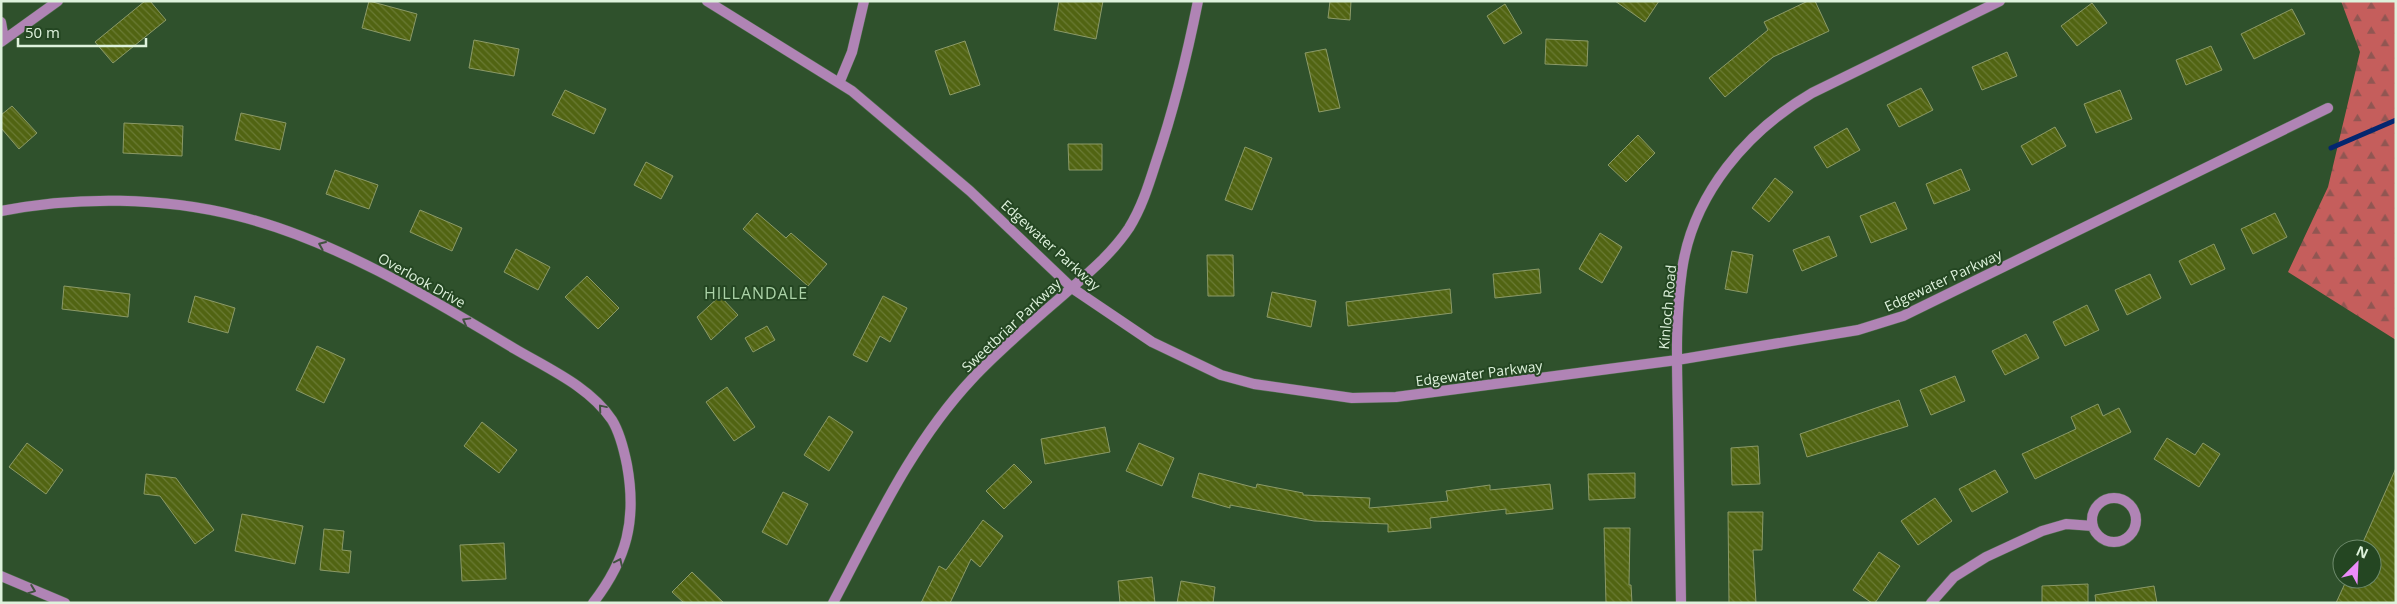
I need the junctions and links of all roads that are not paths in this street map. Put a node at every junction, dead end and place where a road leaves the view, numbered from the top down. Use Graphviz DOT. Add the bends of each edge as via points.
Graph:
graph roads {
  1 [pos="58,1"];
  2 [pos="707,1"];
  3 [pos="864,1"];
  4 [pos="1198,1"];
  5 [pos="2000,1"];
  6 [pos="1984,5"];
  7 [pos="1,22"];
  8 [pos="3,40"];
  9 [pos="840,81"];
  10 [pos="2328,108"];
  11 [pos="1,211"];
  12 [pos="1072,288"];
  13 [pos="1677,360"];
  14 [pos="2093,526"];
  15 [pos="1,576"];
  16 [pos="64,603"];
  17 [pos="593,603"];
  18 [pos="833,603"];
  19 [pos="1681,603"];
  20 [pos="1931,603"];
  1 -- 8 [label="street"];
  2 -- 9 [label="street, Edgewater Parkway"];
  3 -- 9 [label="street" via="852,52"];
  4 -- 12 [label="street, Sweetbriar Parkway" via="1180,87 1143,199 1129,227 1110,253"];
  5 -- 6 [label="street, Kinloch Road"];
  6 -- 13 [label="street, Kinloch Road" via="1784,109 1735,155 1702,209 1690,238 1682,269"];
  7 -- 8 [label="street"];
  9 -- 12 [label="street, Edgewater Parkway" via="970,190"];
  10 -- 13 [label="street, Edgewater Parkway" via="1903,316 1858,330"];
  17 -- 11 [label="street, Overlook Drive, one-way" via="620,561 629,532 631,507 623,447 613,422 586,392 366,265 266,224 218,212 146,203 85,202"];
  12 -- 13 [label="street, Edgewater Parkway" via="1152,342 1194,364 1254,384 1311,394 1352,398 1396,397"];
  12 -- 18 [label="street, Sweetbriar Parkway" via="997,355 951,403 898,481"];
  13 -- 19 [label="street, Kinloch Road"];
  14 -- 14 [label="street" via="2110,541 2126,538 2135,526 2134,510 2122,499 2108,499 2097,506"];
  14 -- 20 [label="street" via="2066,524 2042,531 1986,557 1954,577"];
  15 -- 16 [label="street, one-way"];
}
